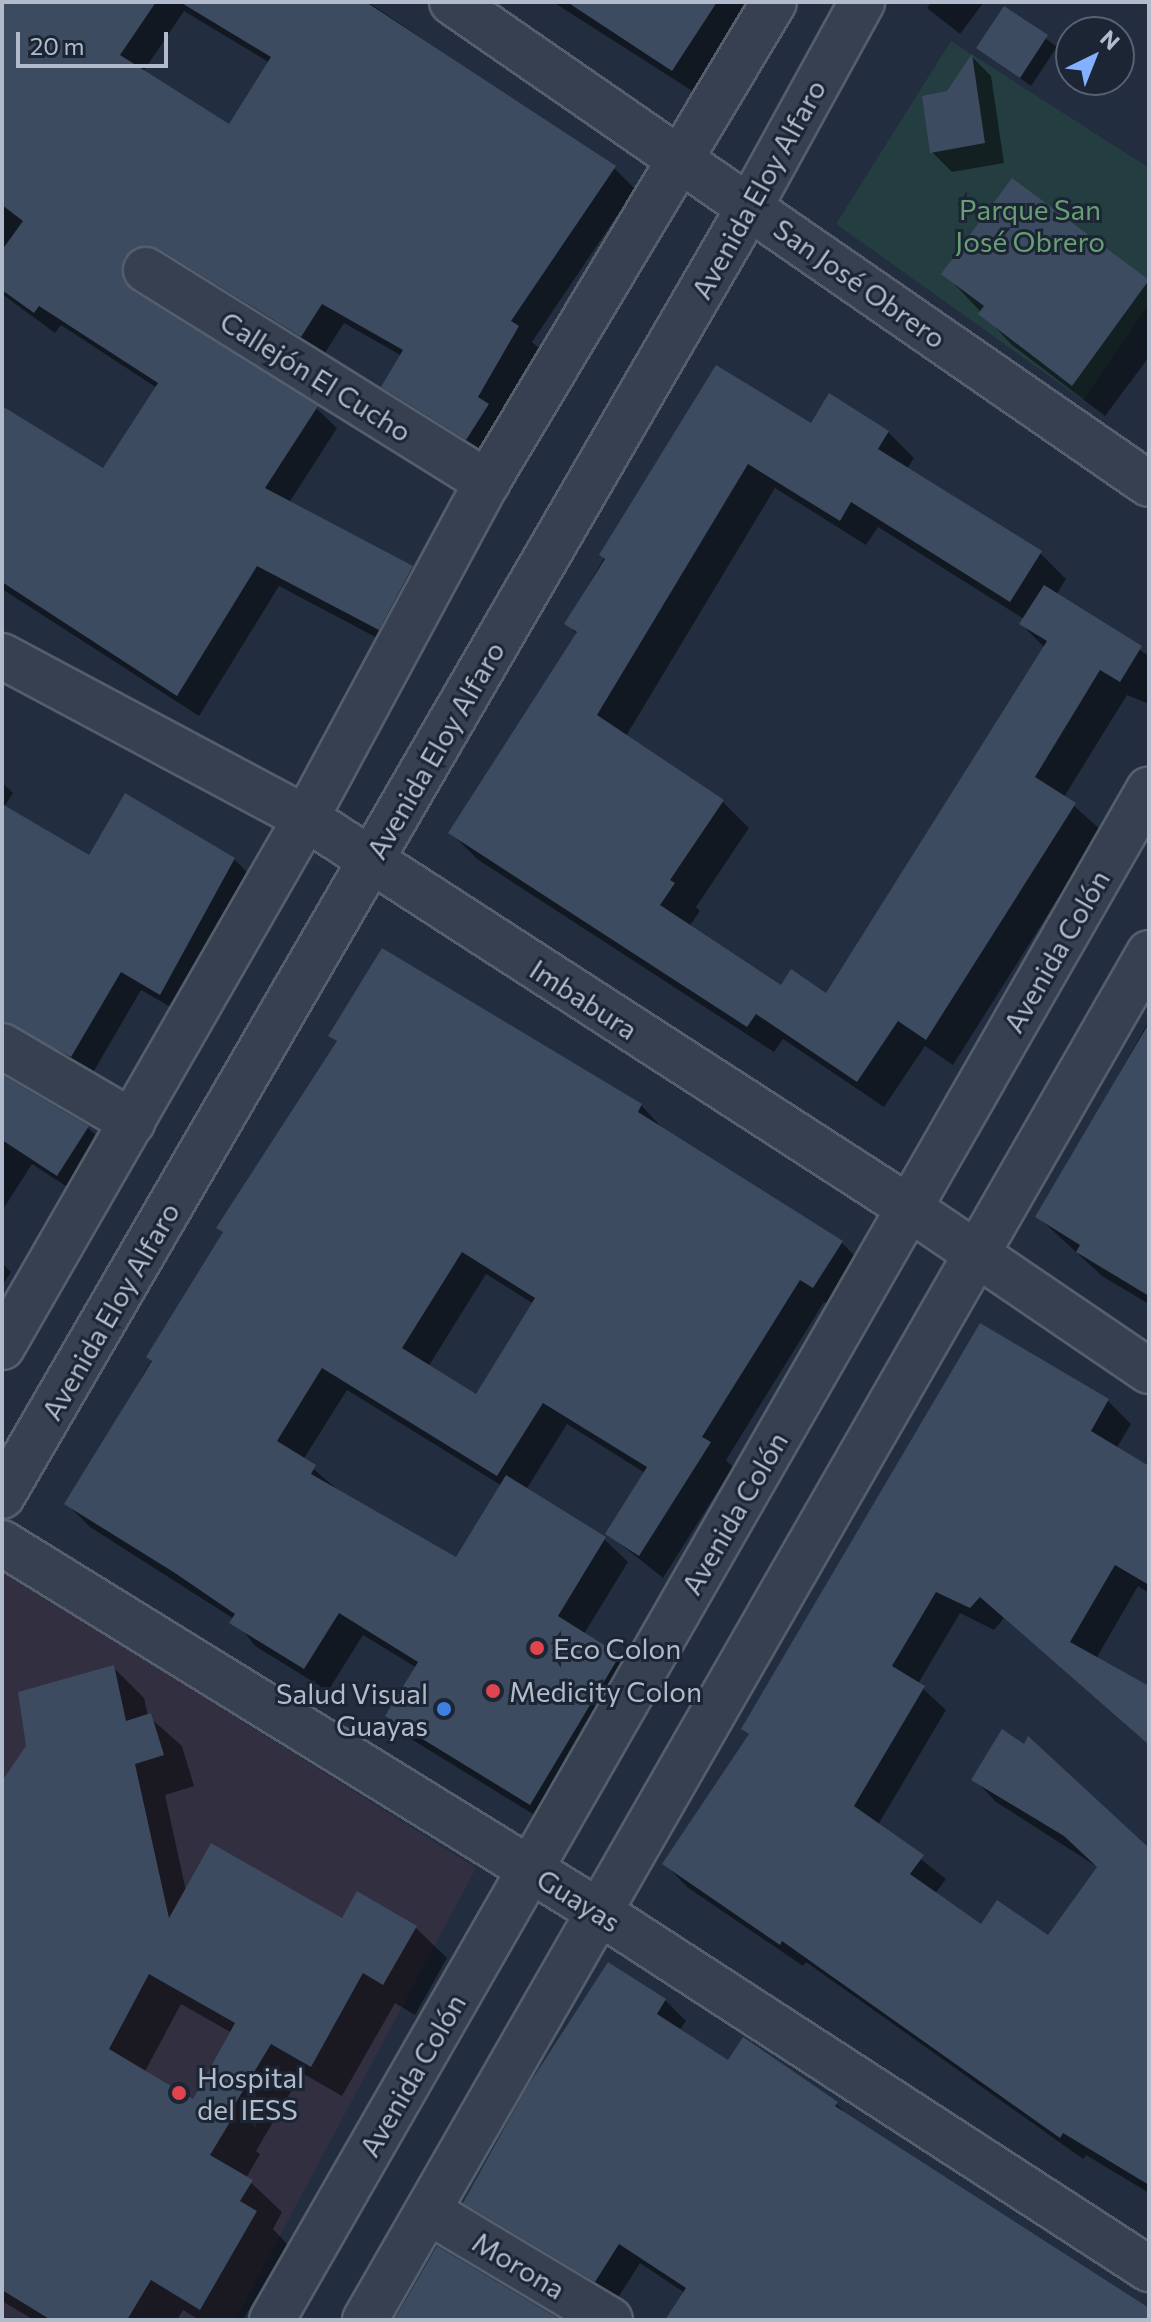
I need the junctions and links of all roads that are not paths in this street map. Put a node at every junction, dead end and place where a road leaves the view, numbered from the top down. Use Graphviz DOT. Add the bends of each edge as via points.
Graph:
graph roads {
  1 [pos="452,2"];
  2 [pos="774,2"];
  3 [pos="862,2"];
  4 [pos="682,161"];
  5 [pos="750,206"];
  6 [pos="146,270"];
  7 [pos="487,482"];
  8 [pos="1149,484"];
  9 [pos="2,656"];
  10 [pos="1149,789"];
  11 [pos="306,818"];
  12 [pos="371,862"];
  13 [pos="1149,953"];
  14 [pos="2,1046"];
  15 [pos="132,1122"];
  16 [pos="909,1208"];
  17 [pos="977,1254"];
  18 [pos="2,1347"];
  19 [pos="1149,1371"];
  20 [pos="2,1496"];
  21 [pos="2,1543"];
  22 [pos="530,1870"];
  23 [pos="599,1912"];
  24 [pos="428,2211"];
  25 [pos="1149,2269"];
  26 [pos="272,2320"];
  27 [pos="365,2320"];
  28 [pos="610,2320"];
  1 -- 4 [label="street, San José Obrero"];
  2 -- 4 [label="street"];
  3 -- 5 [label="street, Avenida Eloy Alfaro"];
  4 -- 5 [label="street, San José Obrero"];
  4 -- 7 [label="street"];
  5 -- 8 [label="street, San José Obrero"];
  5 -- 12 [label="street, Avenida Eloy Alfaro"];
  6 -- 7 [label="street, Callejón El Cucho"];
  7 -- 11 [label="street"];
  9 -- 11 [label="street, Imbabura"];
  10 -- 16 [label="street, Avenida Colón"];
  11 -- 12 [label="street, Imbabura"];
  11 -- 15 [label="street"];
  12 -- 16 [label="street, Imbabura"];
  12 -- 20 [label="street, Avenida Eloy Alfaro"];
  13 -- 17 [label="street"];
  14 -- 15 [label="street"];
  15 -- 18 [label="street"];
  16 -- 17 [label="street, Imbabura"];
  16 -- 22 [label="street, Avenida Colón"];
  17 -- 19 [label="street, Imbabura"];
  17 -- 23 [label="street"];
  21 -- 22 [label="street, Guayas"];
  22 -- 23 [label="street, Guayas"];
  22 -- 26 [label="street, Avenida Colón"];
  23 -- 24 [label="street"];
  23 -- 25 [label="street, Guayas"];
  24 -- 27 [label="street"];
  24 -- 28 [label="street, Morona"];
}
